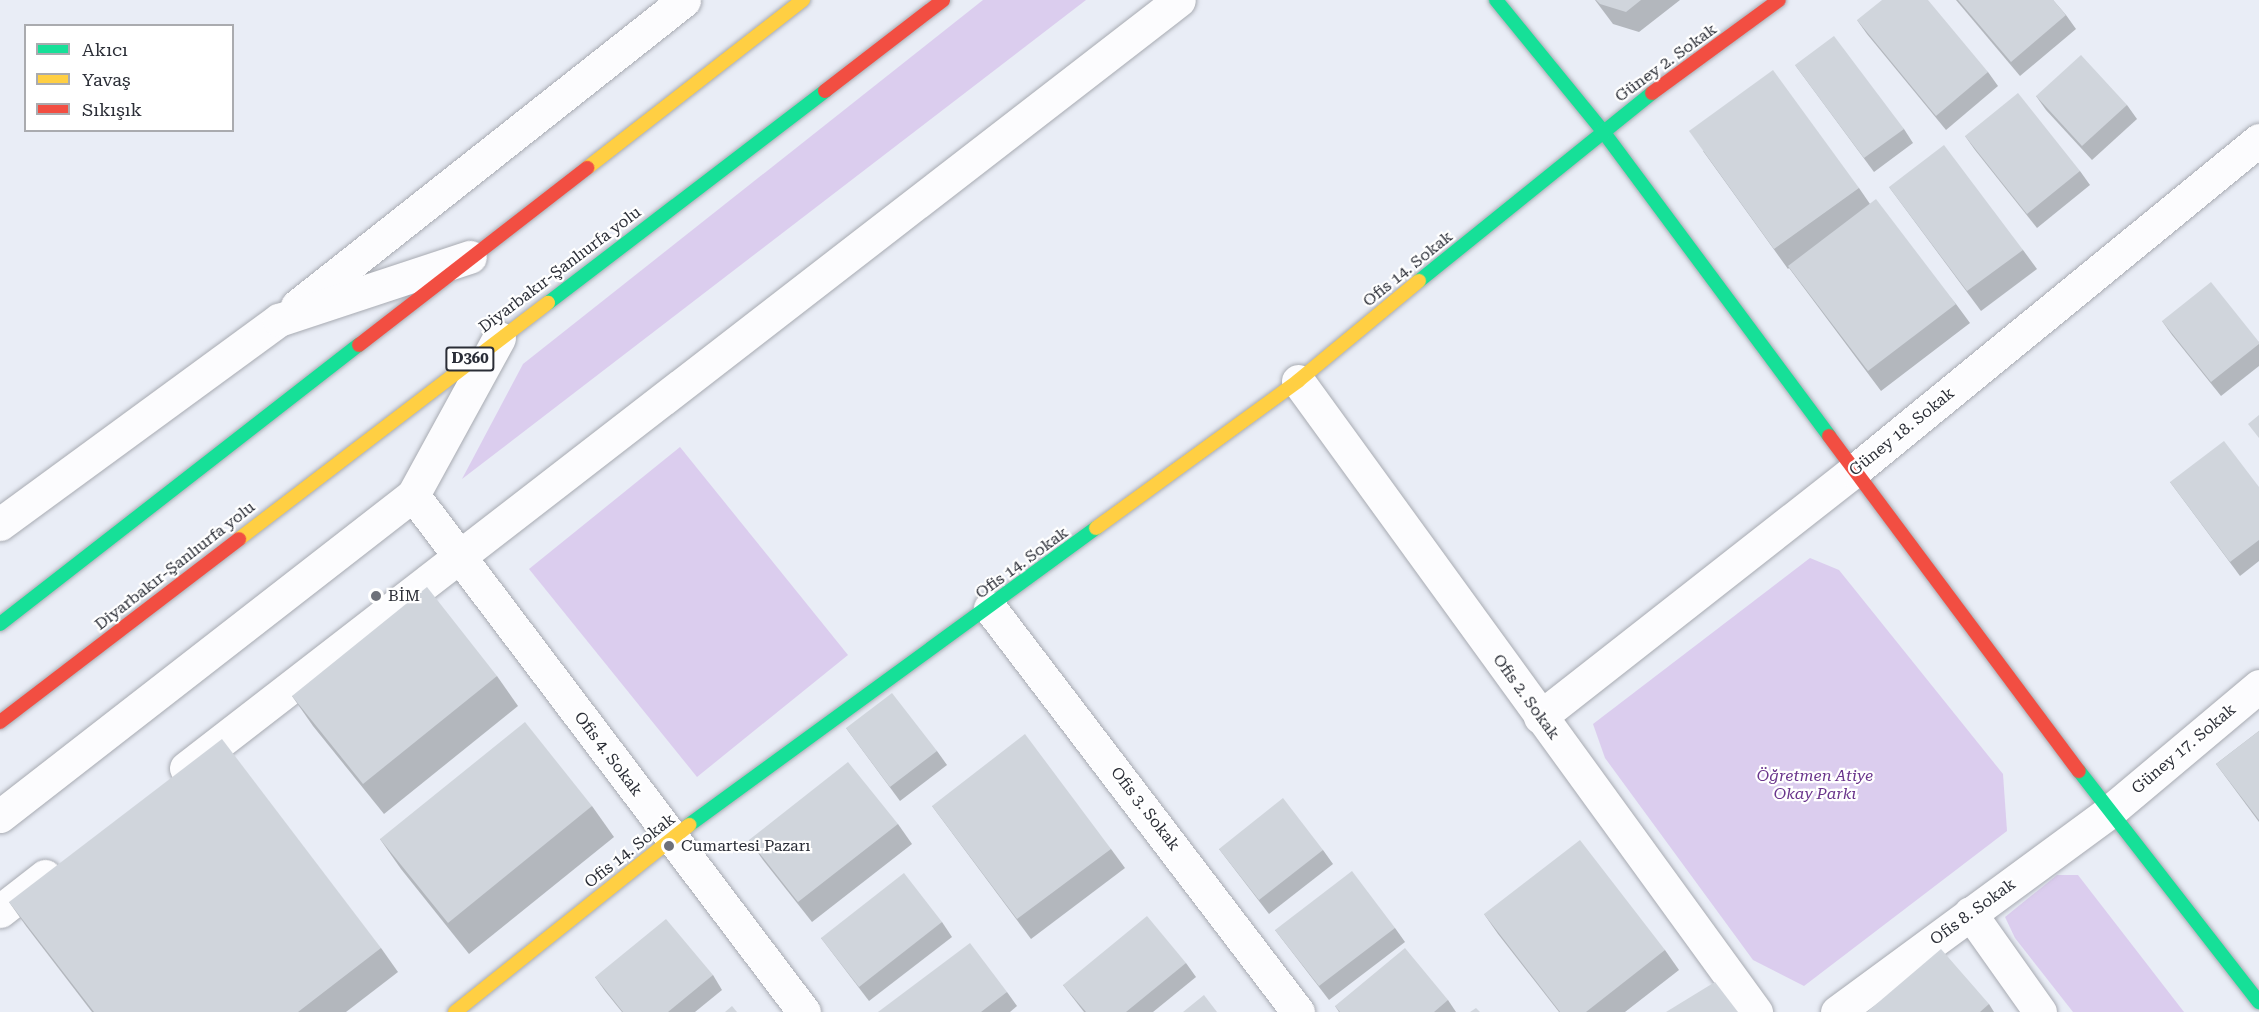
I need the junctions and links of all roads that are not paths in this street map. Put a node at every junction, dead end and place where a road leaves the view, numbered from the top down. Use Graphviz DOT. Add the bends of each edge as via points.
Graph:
graph roads {
  1 [pos="684,0"];
  2 [pos="803,0"];
  3 [pos="943,0"];
  4 [pos="1179,0"];
  5 [pos="1496,0"];
  6 [pos="1779,0"];
  7 [pos="1602,130"];
  8 [pos="2259,140"];
  9 [pos="481,254"];
  10 [pos="279,320"];
  11 [pos="500,336"];
  12 [pos="1298,381"];
  13 [pos="1854,471"];
  14 [pos="413,495"];
  15 [pos="0,524"];
  16 [pos="458,558"];
  17 [pos="990,608"];
  18 [pos="0,624"];
  19 [pos="2259,686"];
  20 [pos="1540,717"];
  21 [pos="0,722"];
  22 [pos="159,789"];
  23 [pos="2109,812"];
  24 [pos="0,816"];
  25 [pos="672,838"];
  26 [pos="65,861"];
  27 [pos="0,911"];
  28 [pos="1970,914"];
  29 [pos="2259,1002"];
  30 [pos="455,1012"];
  31 [pos="804,1012"];
  32 [pos="1298,1012"];
  33 [pos="1756,1012"];
  34 [pos="1837,1012"];
  35 [pos="2040,1012"];
  1 -- 10 [label="street"];
  2 -- 9 [label="main road"];
  3 -- 11 [label="main road, Diyarbakır-Şanlıurfa yolu / D360"];
  4 -- 16 [label="street"];
  5 -- 7 [label="main road"];
  6 -- 7 [label="main road, Güney 2. Sokak"];
  7 -- 12 [label="main road, Ofis 14. Sokak"];
  7 -- 13 [label="main road"];
  8 -- 13 [label="street, Güney 18. Sokak"];
  9 -- 10 [label="street"];
  9 -- 18 [label="main road"];
  10 -- 15 [label="street"];
  11 -- 14 [label="street"];
  11 -- 21 [label="main road, Diyarbakır-Şanlıurfa yolu / D360"];
  12 -- 17 [label="main road, Ofis 14. Sokak"];
  12 -- 20 [label="street, Ofis 2. Sokak"];
  13 -- 20 [label="street, Güney 18. Sokak"];
  13 -- 23 [label="main road"];
  14 -- 16 [label="street, Ofis 4. Sokak"];
  14 -- 24 [label="street"];
  16 -- 22 [label="street"];
  16 -- 25 [label="street, Ofis 4. Sokak"];
  17 -- 25 [label="main road, Ofis 14. Sokak"];
  17 -- 32 [label="street, Ofis 3. Sokak"];
  19 -- 23 [label="street, Güney 17. Sokak"];
  20 -- 33 [label="street, Ofis 2. Sokak"];
  23 -- 28 [label="street, Ofis 8. Sokak"];
  23 -- 29 [label="main road"];
  25 -- 30 [label="main road, Ofis 14. Sokak"];
  25 -- 31 [label="street, Ofis 4. Sokak"];
  26 -- 27 [label="street"];
  28 -- 34 [label="street, Ofis 8. Sokak"];
  28 -- 35 [label="street"];
}
